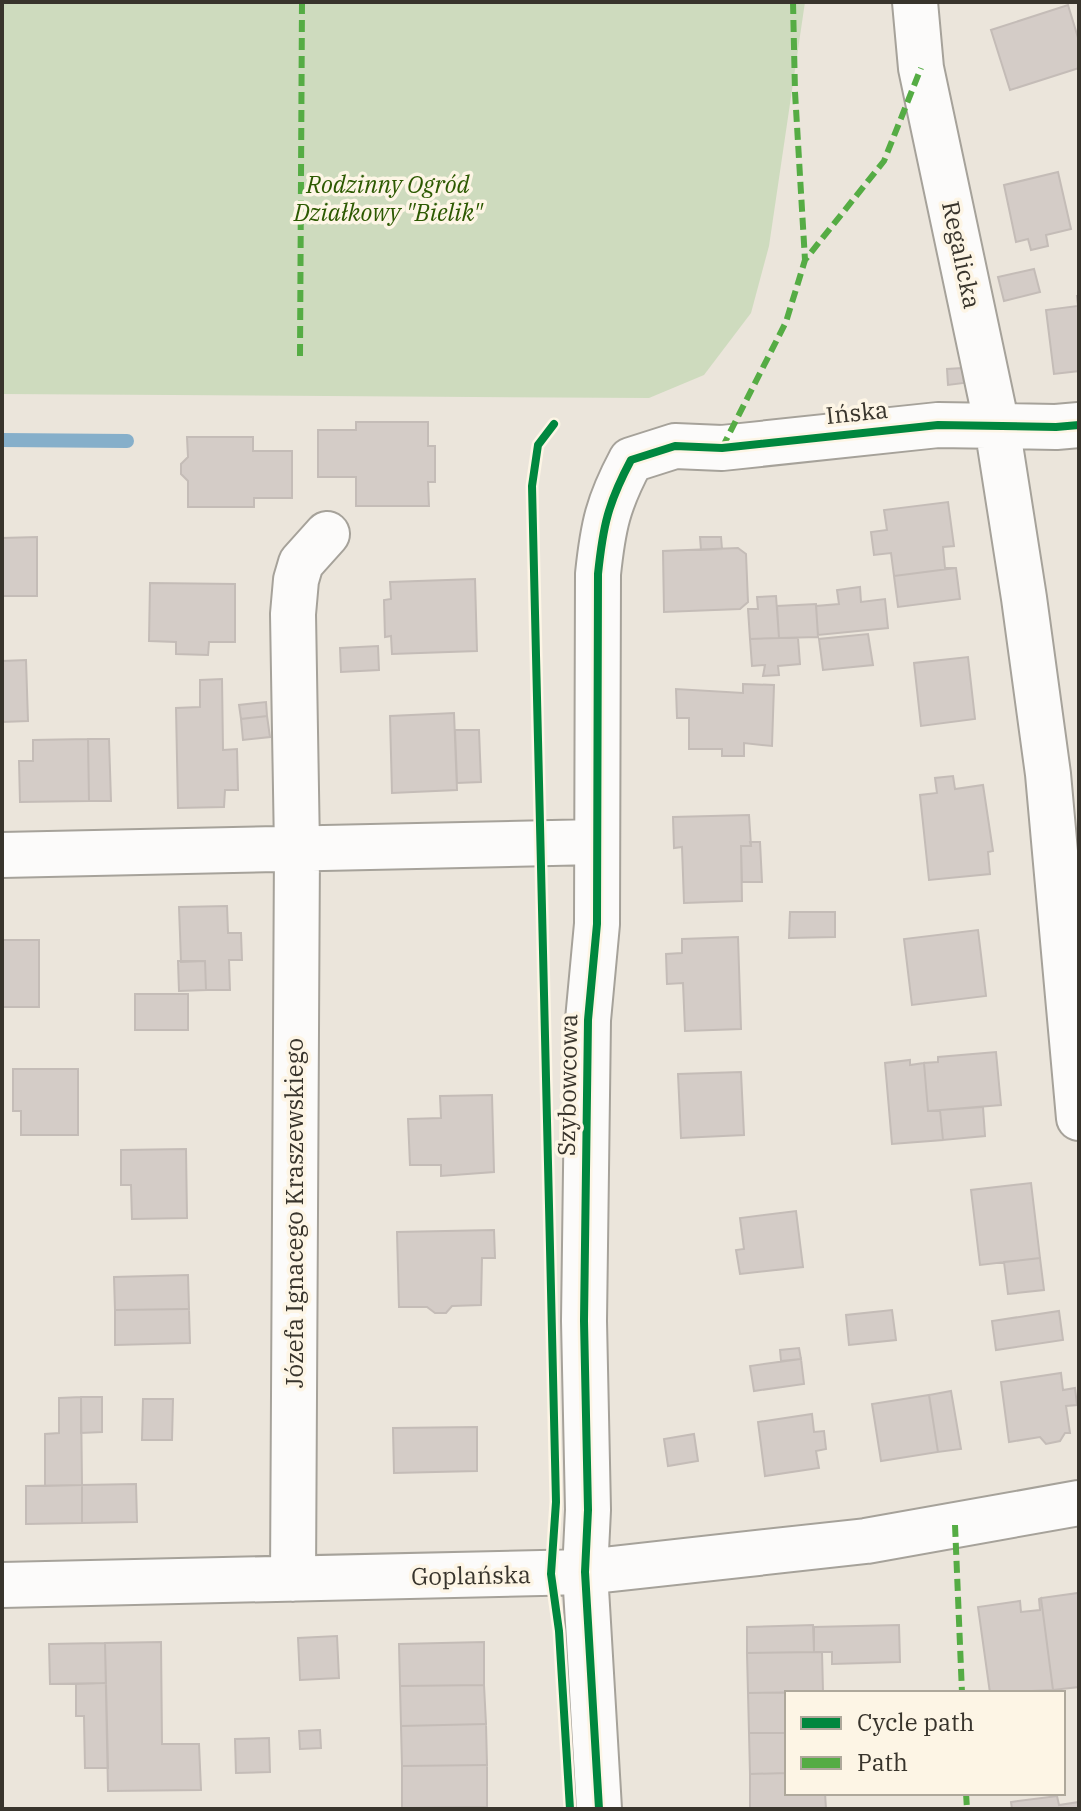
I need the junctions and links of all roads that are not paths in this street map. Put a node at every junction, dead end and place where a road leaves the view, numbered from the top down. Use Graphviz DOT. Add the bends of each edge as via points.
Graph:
graph roads {
  1 [pos="915,2"];
  2 [pos="1079,425"];
  3 [pos="997,426"];
  4 [pos="722,448"];
  5 [pos="327,534"];
  6 [pos="596,842"];
  7 [pos="297,848"];
  8 [pos="2,855"];
  9 [pos="1079,1118"];
  10 [pos="1079,1503"];
  11 [pos="585,1572"];
  12 [pos="293,1579"];
  13 [pos="2,1585"];
  14 [pos="599,1809"];
  1 -- 3 [label="street, Regalicka" via="921,68"];
  2 -- 3 [label="street"];
  3 -- 4 [label="street, Ińska" via="938,425"];
  3 -- 9 [label="street" via="1048,774"];
  4 -- 6 [label="street, Szybowcowa" via="675,446 631,460 613,494 598,574"];
  5 -- 7 [label="street, Józefa Ignacego Kraszewskiego" via="301,563 296,580"];
  6 -- 7 [label="street"];
  6 -- 11 [label="street, Szybowcowa" via="597,924 588,1020"];
  7 -- 8 [label="street"];
  7 -- 12 [label="street, Józefa Ignacego Kraszewskiego"];
  10 -- 11 [label="street, Goplańska" via="866,1541"];
  11 -- 12 [label="street, Goplańska"];
  11 -- 14 [label="street, Szybowcowa"];
  12 -- 13 [label="street, Goplańska"];
}
